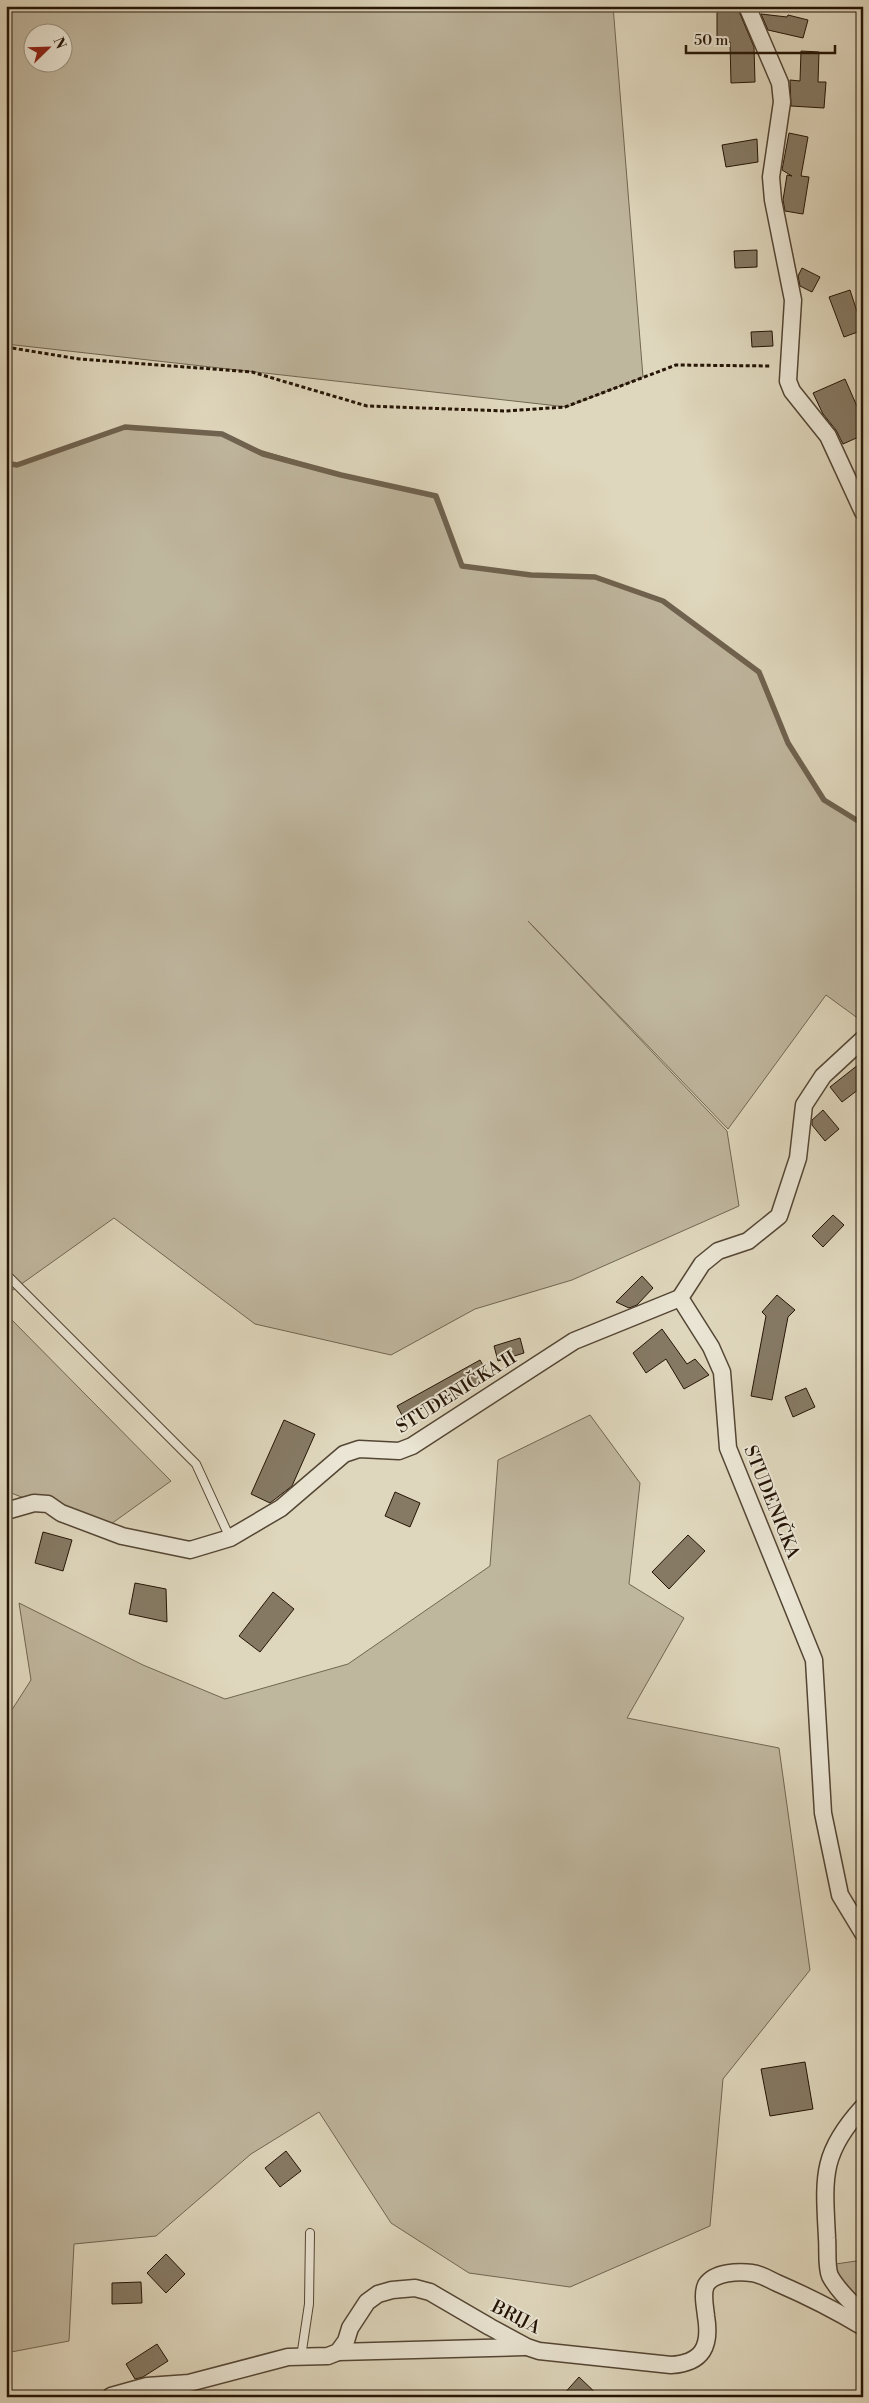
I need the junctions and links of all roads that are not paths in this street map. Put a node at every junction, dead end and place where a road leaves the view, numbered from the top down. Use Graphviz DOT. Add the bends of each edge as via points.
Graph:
graph roads {
  1 [pos="747,6"];
  2 [pos="863,512"];
  3 [pos="863,1039"];
  4 [pos="6,1274"];
  5 [pos="680,1298"];
  6 [pos="6,1511"];
  7 [pos="230,1538"];
  8 [pos="863,1933"];
  9 [pos="863,2107"];
  10 [pos="310,2234"];
  11 [pos="863,2314"];
  12 [pos="863,2327"];
  13 [pos="527,2347"];
  14 [pos="338,2352"];
  15 [pos="301,2357"];
  16 [pos="111,2396"];
  1 -- 2 [label="street" via="780,83 782,102 771,177 772,200 793,300 788,381 792,391 828,436"];
  3 -- 5 [label="street" via="823,1076 804,1105 798,1158 779,1216 748,1241 718,1251 702,1264"];
  4 -- 7 [label="lane" via="196,1464"];
  5 -- 7 [label="street, STUDENIČKA II" via="574,1341 412,1446 399,1450 359,1449 344,1454 282,1508"];
  5 -- 8 [label="street, STUDENIČKA" via="712,1347 722,1372 728,1448 814,1660 823,1813 840,1895"];
  6 -- 7 [label="street, STUDENIČKA II" via="48,1504 61,1514 122,1536 190,1550"];
  9 -- 11 [label="street" via="837,2139 830,2154 825,2187 829,2275"];
  10 -- 15 [label="lane" via="309,2304"];
  12 -- 13 [label="street, BRIJA" via="817,2300 753,2273 729,2274 714,2278 706,2285 706,2341 699,2357 691,2362 671,2365"];
  13 -- 14 [label="street"];
  13 -- 14 [label="street, BRIJA" via="430,2292 415,2288 378,2294 367,2302"];
  14 -- 15 [label="street" via="328,2356"];
  15 -- 16 [label="street" via="288,2357 189,2383 147,2386"];
}
